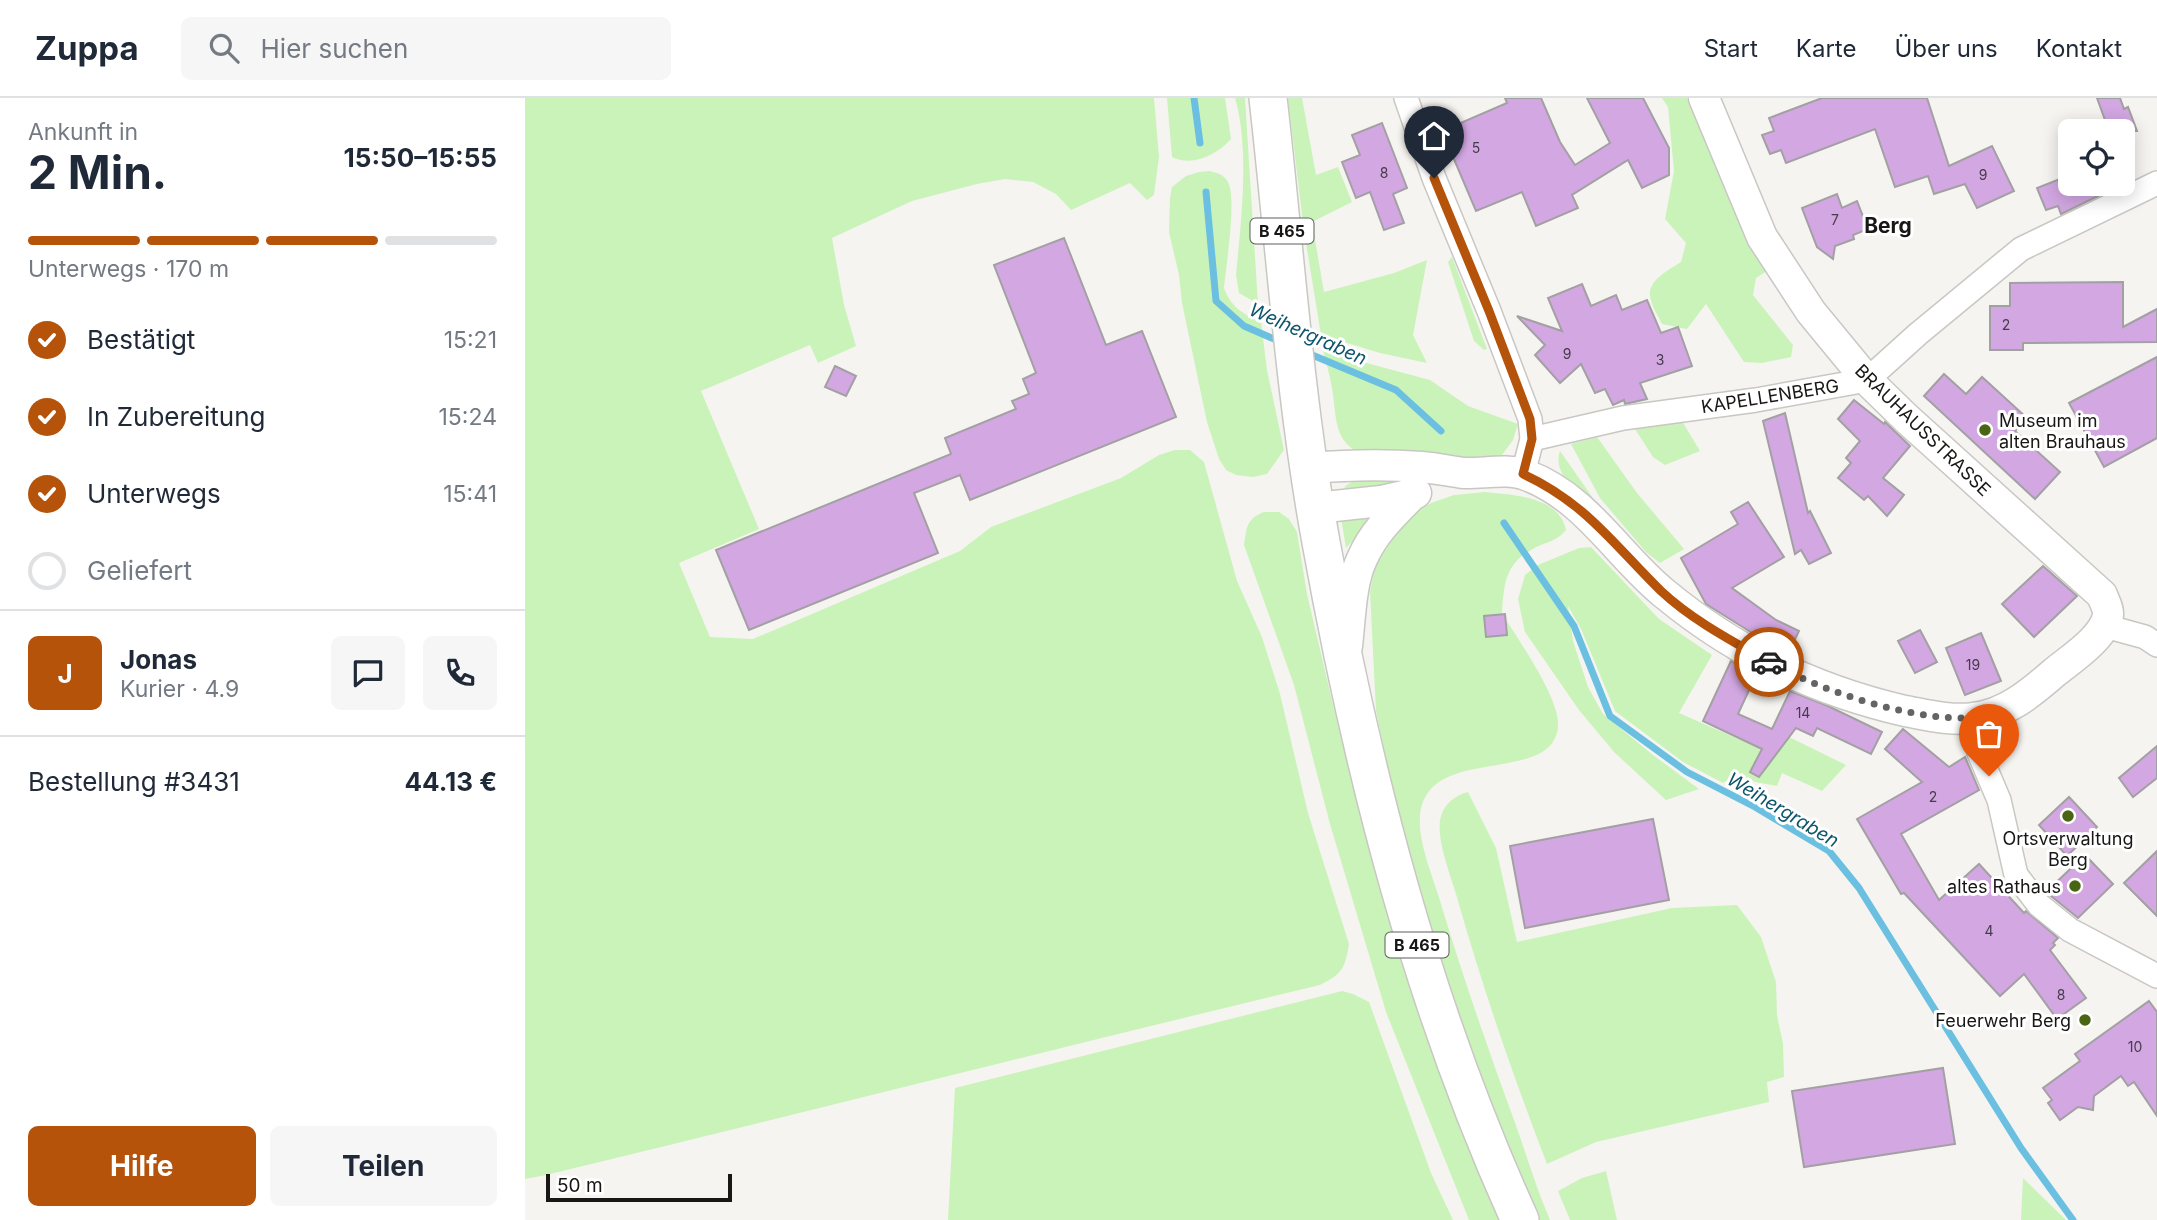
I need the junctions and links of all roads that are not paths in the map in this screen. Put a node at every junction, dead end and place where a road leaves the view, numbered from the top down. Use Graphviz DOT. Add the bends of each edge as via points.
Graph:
graph roads {
  1 [pos="1268,98"];
  2 [pos="1406,98"];
  3 [pos="1704,98"];
  4 [pos="2157,183"];
  5 [pos="1867,380"];
  6 [pos="1532,439"];
  7 [pos="1310,468"];
  8 [pos="1465,473"];
  9 [pos="1523,474"];
  10 [pos="1413,494"];
  11 [pos="1316,508"];
  12 [pos="2105,626"];
  13 [pos="2157,645"];
  14 [pos="1345,660"];
  15 [pos="1974,718"];
  16 [pos="2157,976"];
  17 [pos="1520,1220"];
  1 -- 7 [label="main road, B 465"];
  2 -- 6 [label="street" via="1530,419"];
  3 -- 5 [label="street, BRAUHAUSSTRASSE" via="1762,237 1811,313"];
  4 -- 5 [label="street" via="2021,249"];
  5 -- 6 [label="street, KAPELLENBERG" via="1756,401 1623,418"];
  5 -- 12 [label="street, BRAUHAUSSTRASSE" via="2102,595 2108,613"];
  6 -- 9 [label="street"];
  7 -- 8 [label="street" via="1422,467"];
  7 -- 11 [label="main road, B 465"];
  8 -- 9 [label="street"];
  8 -- 10 [label="street"];
  9 -- 15 [label="street" via="1550,486 1593,520 1664,593 1729,640 1775,665 1879,704 1932,716"];
  10 -- 11 [label="street"];
  10 -- 14 [label="street" via="1389,517 1360,561"];
  11 -- 14 [label="main road, B 465"];
  12 -- 13 [label="street"];
  12 -- 15 [label="street" via="2022,699"];
  14 -- 17 [label="main road, B 465" via="1379,818 1435,1005"];
  15 -- 16 [label="street" via="1979,752 1999,800 2017,875 2039,905 2070,930"];
}
